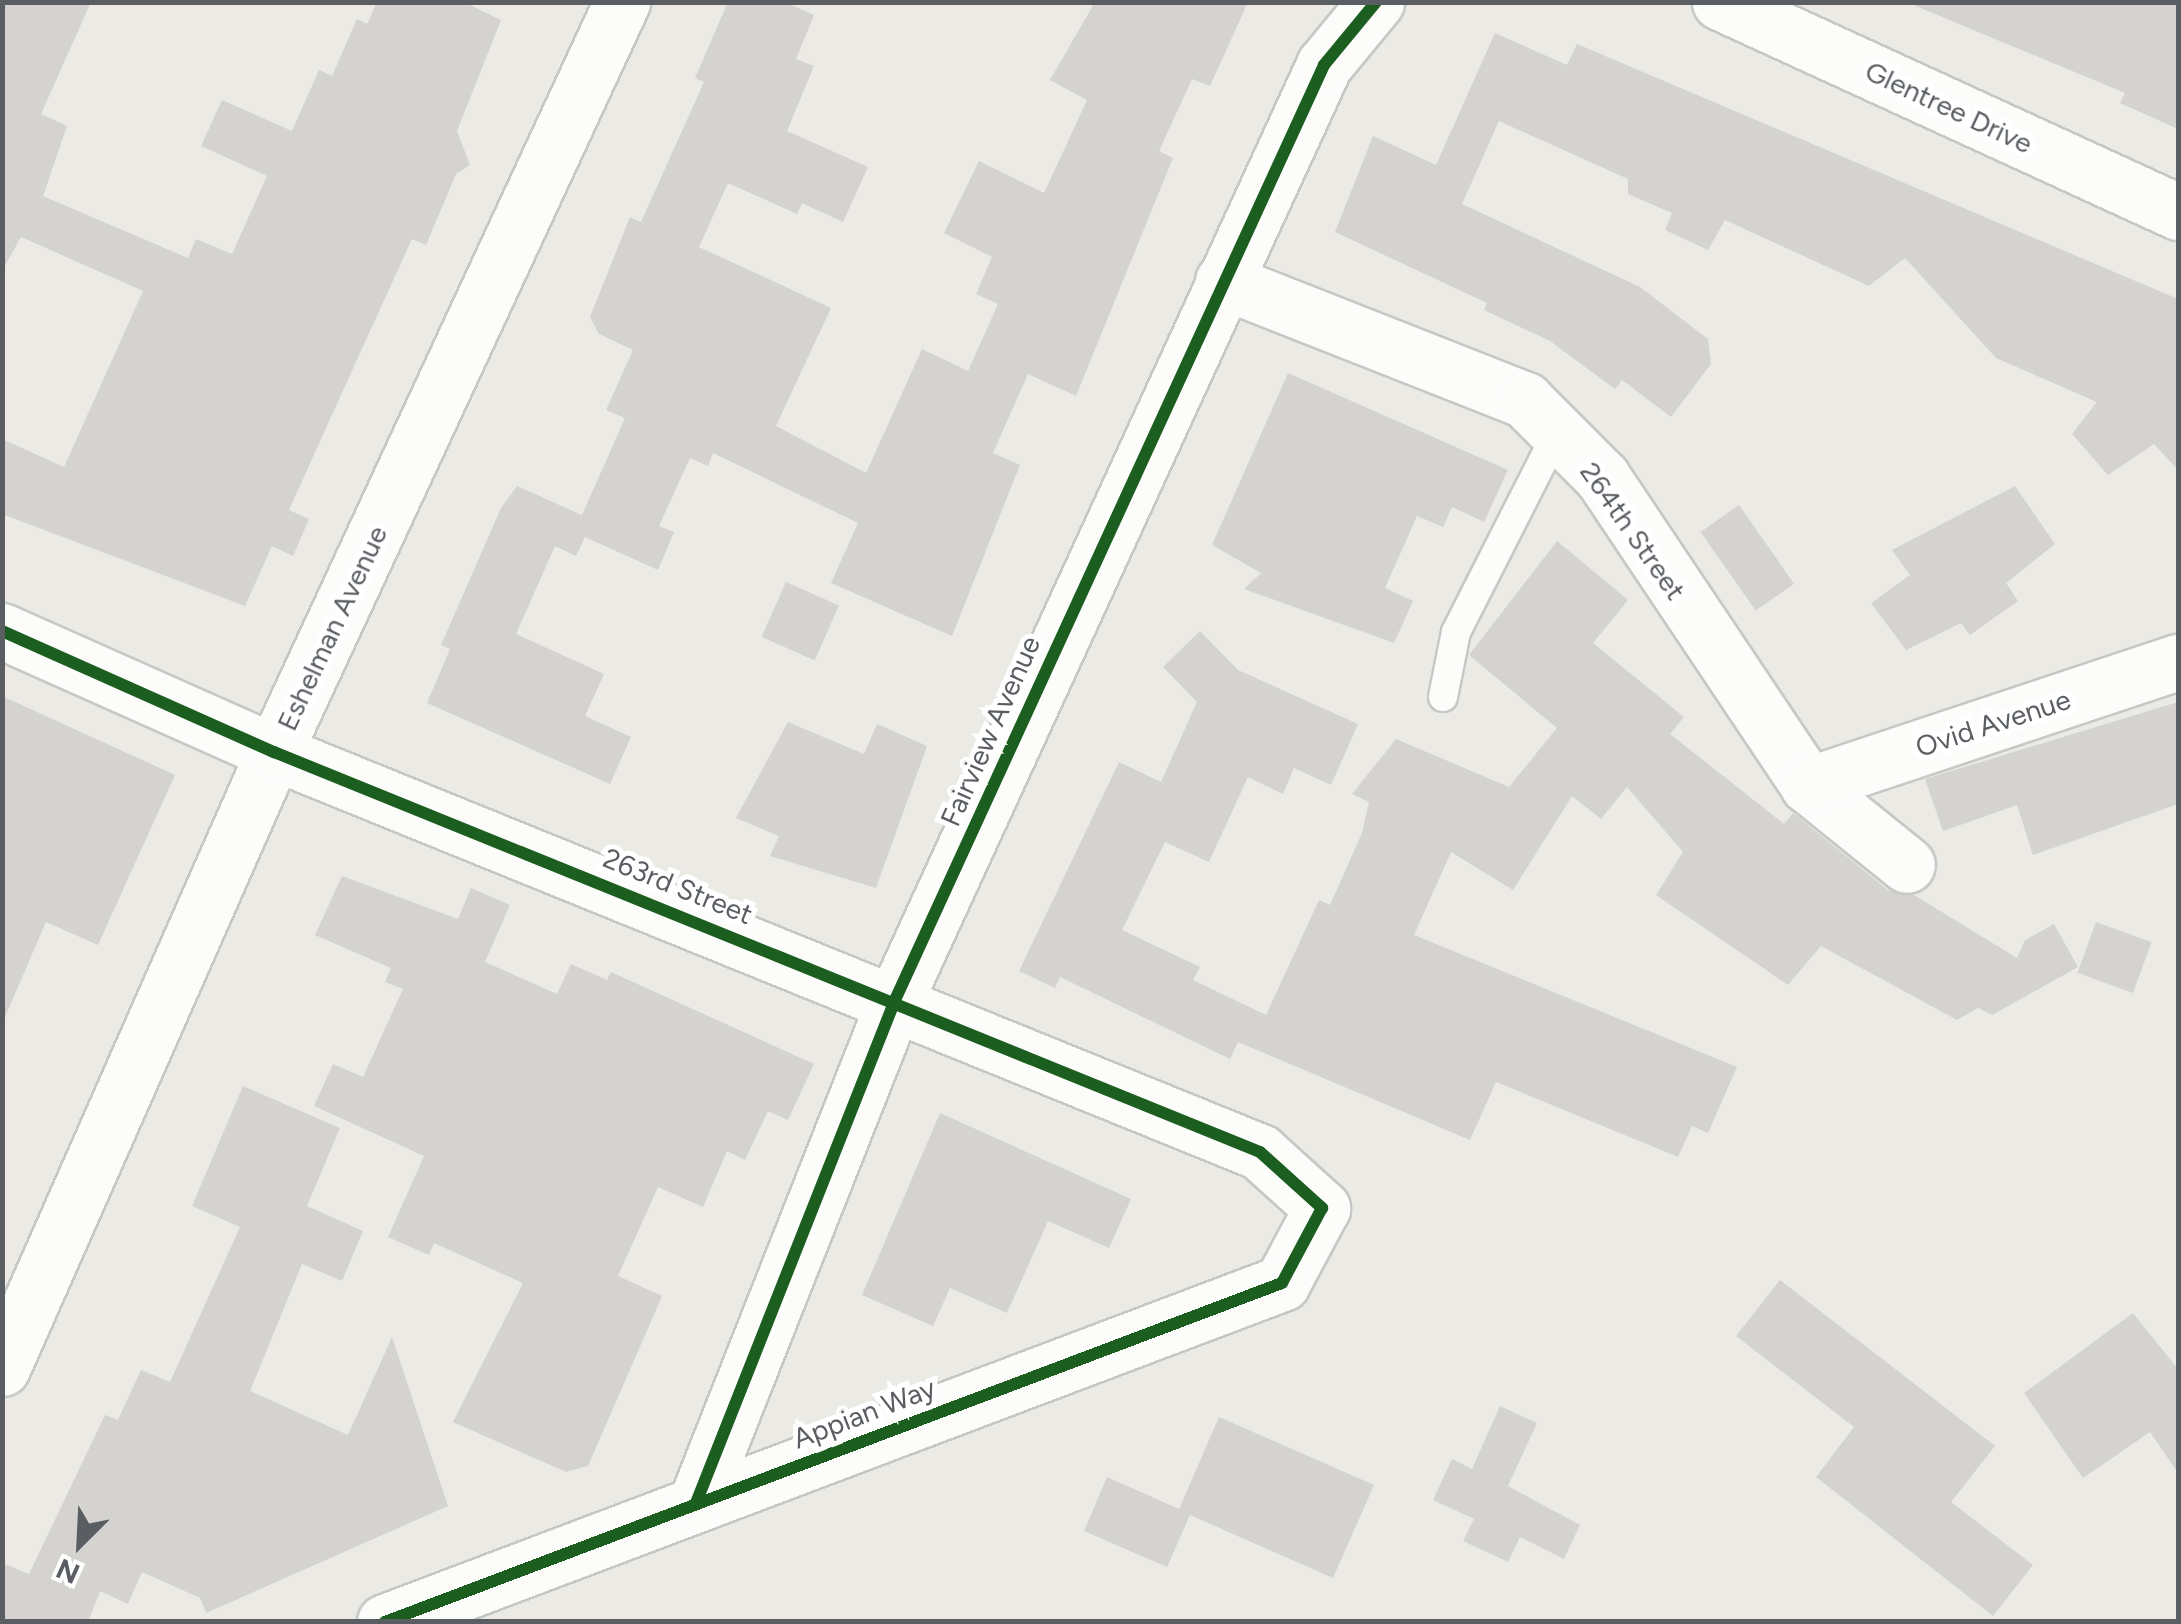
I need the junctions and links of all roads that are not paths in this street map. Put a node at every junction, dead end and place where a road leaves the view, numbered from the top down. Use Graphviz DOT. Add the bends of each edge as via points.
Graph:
graph roads {
  1 [pos="622,2"];
  2 [pos="1376,2"];
  3 [pos="1720,2"];
  4 [pos="2178,212"];
  5 [pos="1223,281"];
  6 [pos="1557,433"];
  7 [pos="2,631"];
  8 [pos="2178,662"];
  9 [pos="1442,697"];
  10 [pos="274,752"];
  11 [pos="1808,785"];
  12 [pos="1908,865"];
  13 [pos="896,1000"];
  14 [pos="1322,1208"];
  15 [pos="2,1368"];
  16 [pos="696,1503"];
  17 [pos="385,1622"];
  1 -- 10 [label="street, Eshelman Avenue"];
  2 -- 5 [label="street, Fairview Avenue" via="1324,66"];
  3 -- 4 [label="street, Glentree Drive"];
  5 -- 6 [label="street, 264th Street" via="1525,400"];
  5 -- 13 [label="street, Fairview Avenue"];
  6 -- 9 [label="lane" via="1456,632"];
  6 -- 11 [label="street, 264th Street" via="1602,477"];
  7 -- 10 [label="street, 263rd Street"];
  8 -- 11 [label="street, Ovid Avenue"];
  10 -- 13 [label="street, 263rd Street"];
  10 -- 15 [label="street, Eshelman Avenue"];
  11 -- 12 [label="street, 264th Street"];
  13 -- 14 [label="street, 263rd Street" via="1260,1152"];
  13 -- 16 [label="street, Fairview Avenue"];
  14 -- 16 [label="street, Appian Way" via="1282,1282"];
  16 -- 17 [label="street, Appian Way"];
}
